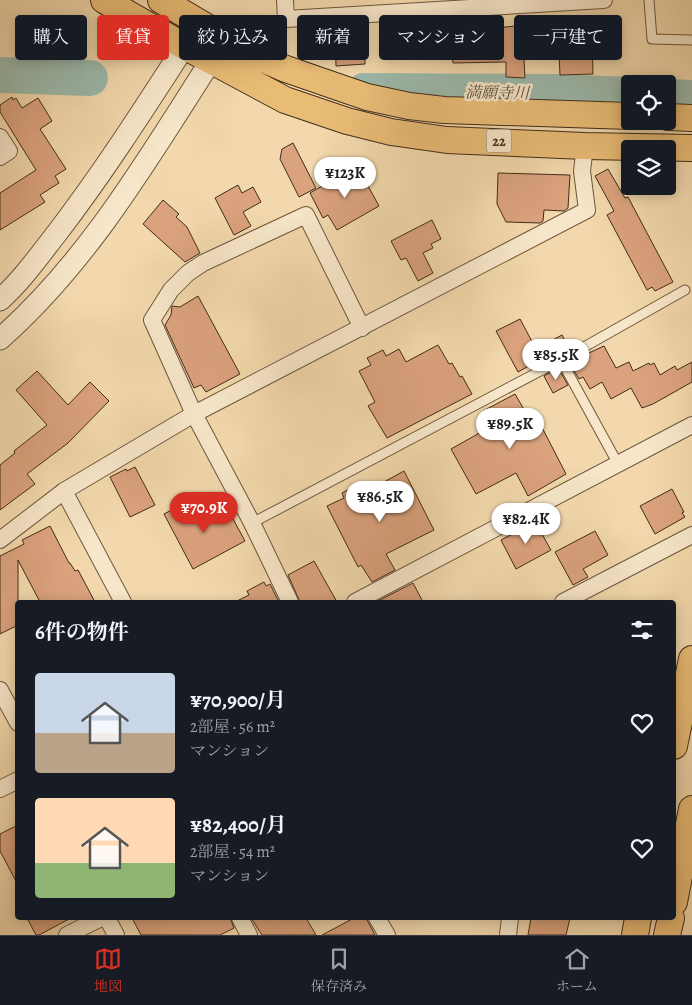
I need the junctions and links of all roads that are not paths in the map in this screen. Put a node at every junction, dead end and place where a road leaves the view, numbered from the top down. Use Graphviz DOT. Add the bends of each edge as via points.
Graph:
graph roads {
  1 [pos="104,0"];
  2 [pos="161,0"];
  3 [pos="285,0"];
  4 [pos="604,0"];
  5 [pos="649,0"];
  6 [pos="188,15"];
  7 [pos="692,40"];
  8 [pos="179,43"];
  9 [pos="179,54"];
  10 [pos="211,60"];
  11 [pos="265,60"];
  12 [pos="621,116"];
  13 [pos="676,117"];
  14 [pos="692,118"];
  15 [pos="0,137"];
  16 [pos="585,146"];
  17 [pos="692,148"];
  18 [pos="0,157"];
  19 [pos="684,290"];
  20 [pos="0,300"];
  21 [pos="362,328"];
  22 [pos="0,340"];
  23 [pos="561,360"];
  24 [pos="194,414"];
  25 [pos="692,425"];
  26 [pos="618,464"];
  27 [pos="64,491"];
  28 [pos="252,523"];
  29 [pos="692,535"];
  30 [pos="0,540"];
  31 [pos="121,600"];
  32 [pos="289,600"];
  33 [pos="359,600"];
  34 [pos="571,600"];
  35 [pos="692,659"];
  36 [pos="0,690"];
  37 [pos="15,718"];
  38 [pos="676,736"];
  39 [pos="15,782"];
  40 [pos="0,789"];
  41 [pos="692,808"];
  42 [pos="676,892"];
  43 [pos="97,920"];
  44 [pos="108,920"];
  45 [pos="241,920"];
  46 [pos="378,920"];
  47 [pos="510,920"];
  48 [pos="638,920"];
  49 [pos="671,920"];
  50 [pos="67,935"];
  51 [pos="116,935"];
  52 [pos="249,935"];
  53 [pos="387,935"];
  54 [pos="508,935"];
  55 [pos="635,935"];
  56 [pos="667,935"];
  1 -- 8 [label="main road, 22"];
  2 -- 6 [label="main road, 22"];
  3 -- 4 [label="street" via="286,19"];
  5 -- 7 [label="lane" via="652,39"];
  9 -- 20 [label="street" via="81,201 14,288"];
  10 -- 16 [label="main road, 22" via="285,100 391,132 447,140"];
  10 -- 22 [label="street" via="120,200 67,272"];
  11 -- 12 [label="main road, 22" via="367,97 409,106"];
  13 -- 14 [label="main road"];
  15 -- 18 [label="street" via="9,151"];
  16 -- 17 [label="main road, 22"];
  16 -- 21 [label="street" via="582,171 587,210"];
  19 -- 23 [label="lane"];
  21 -- 24 [label="street"];
  21 -- 24 [label="street" via="306,215 203,263 171,290 152,320"];
  23 -- 26 [label="lane"];
  23 -- 28 [label="lane"];
  24 -- 27 [label="street"];
  24 -- 28 [label="street"];
  25 -- 26 [label="street"];
  26 -- 33 [label="street"];
  27 -- 30 [label="street"];
  27 -- 31 [label="street"];
  28 -- 32 [label="street"];
  29 -- 34 [label="street"];
  35 -- 38 [label="main road"];
  36 -- 37 [label="street"];
  39 -- 40 [label="street"];
  41 -- 42 [label="main road"];
  43 -- 50 [label="street"];
  44 -- 51 [label="street"];
  45 -- 52 [label="street"];
  46 -- 53 [label="street"];
  47 -- 54 [label="street"];
  48 -- 55 [label="main road"];
  49 -- 56 [label="main road"];
}
